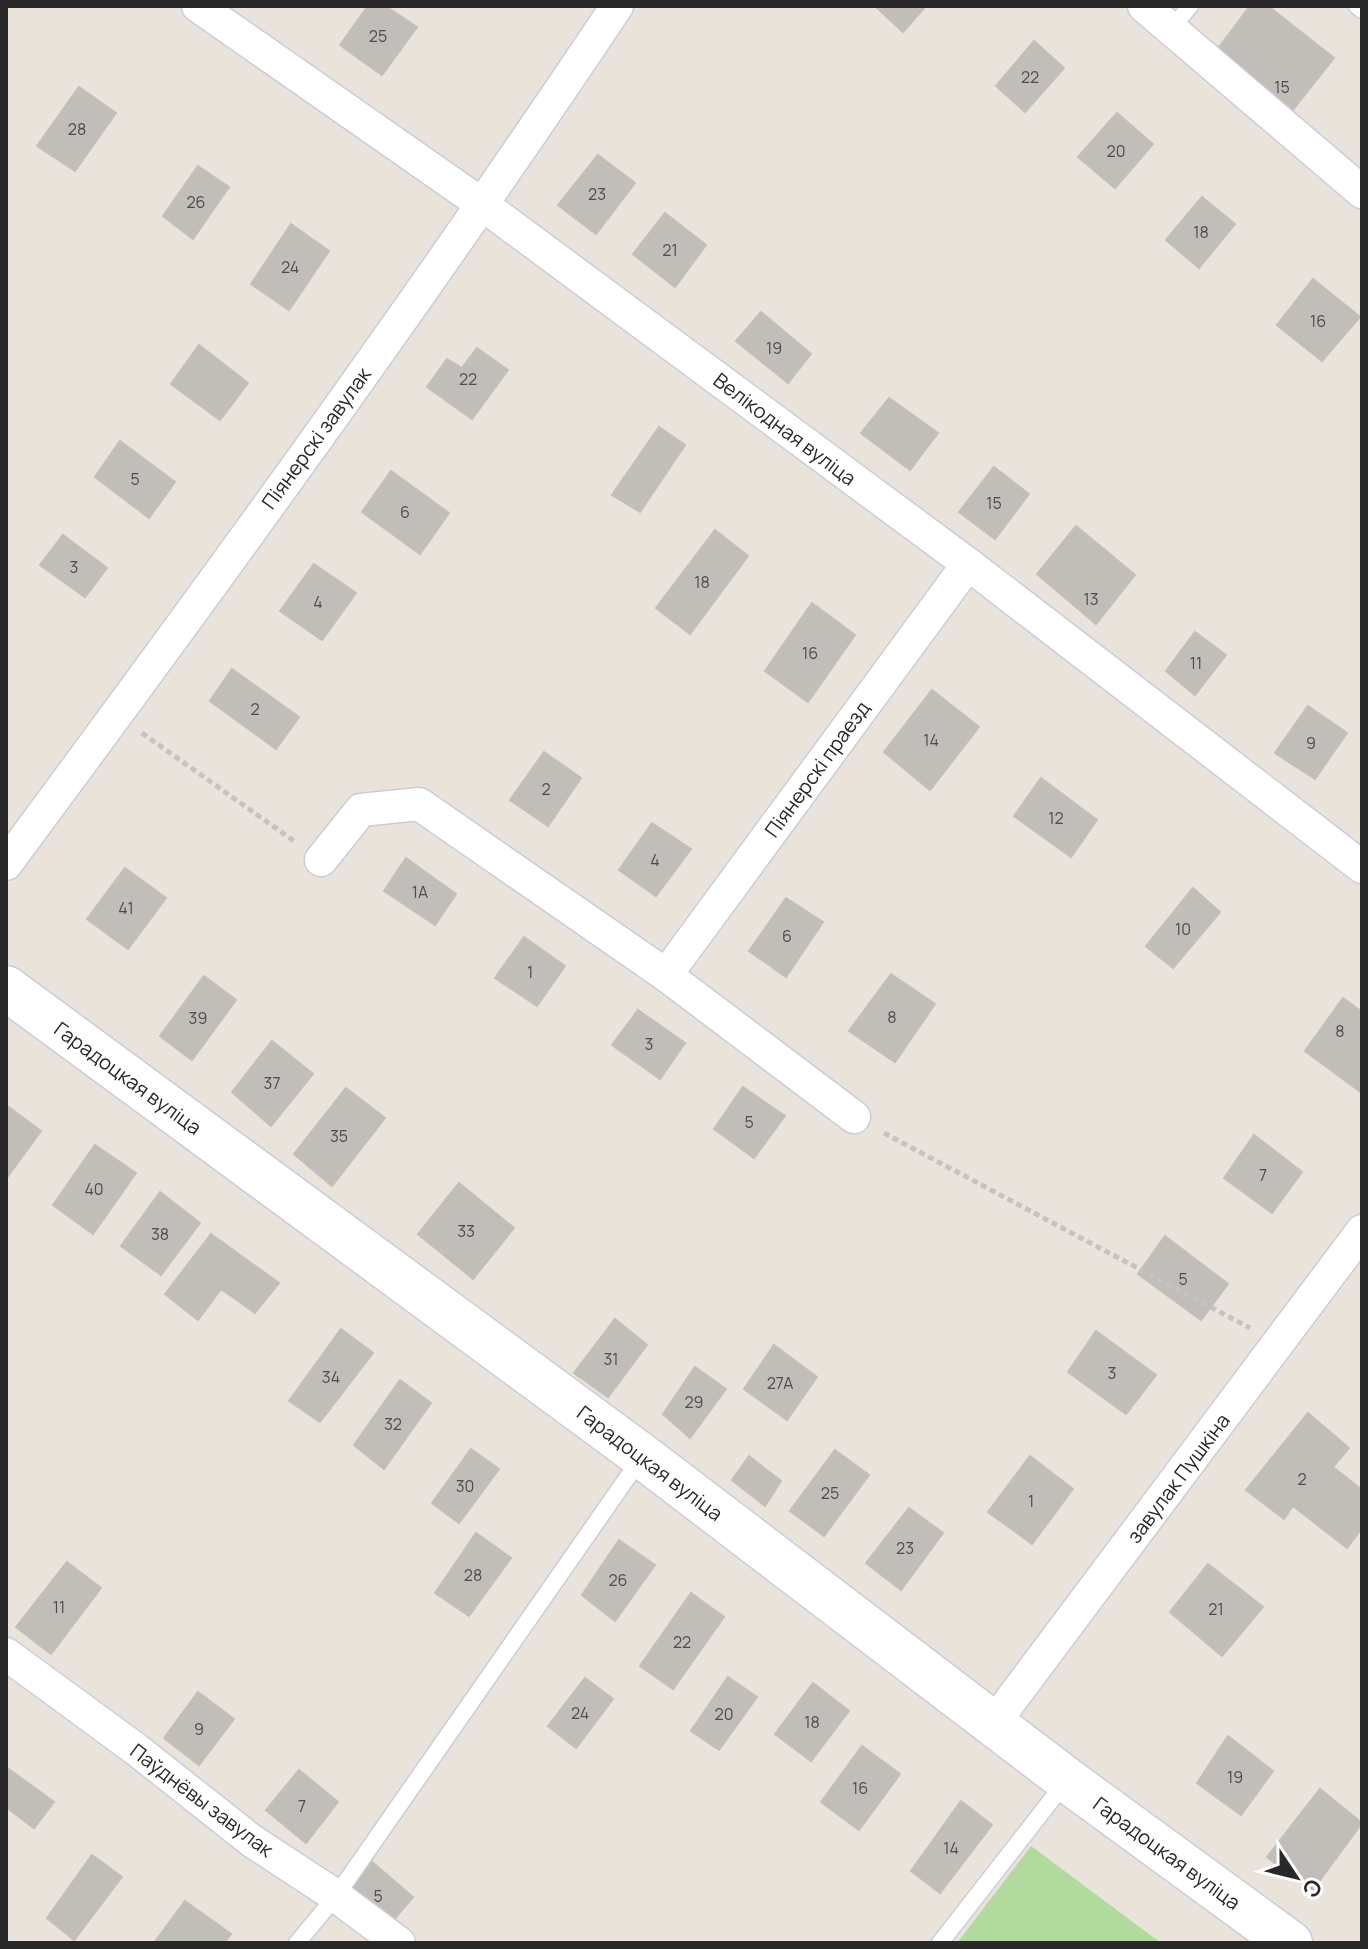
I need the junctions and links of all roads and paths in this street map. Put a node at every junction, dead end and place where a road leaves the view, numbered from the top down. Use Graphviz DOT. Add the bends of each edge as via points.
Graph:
graph roads {
  1 [pos="198,6"];
  2 [pos="617,6"];
  3 [pos="1144,6"];
  4 [pos="1357,6"];
  5 [pos="1362,10"];
  6 [pos="1181,17"];
  7 [pos="1362,192"];
  8 [pos="483,205"];
  9 [pos="968,564"];
  10 [pos="116,715"];
  11 [pos="321,860"];
  12 [pos="6,864"];
  13 [pos="1362,867"];
  14 [pos="666,975"];
  15 [pos="6,988"];
  16 [pos="854,1117"];
  17 [pos="1362,1231"];
  18 [pos="1279,1344"];
  19 [pos="642,1456"];
  20 [pos="6,1654"];
  21 [pos="993,1724"];
  22 [pos="1067,1780"];
  23 [pos="336,1896"];
  24 [pos="297,1943"];
  25 [pos="399,1943"];
  26 [pos="940,1943"];
  27 [pos="1290,1943"];
  1 -- 8 [label="street, Велікодная вуліца"];
  2 -- 8 [label="street, Піянерскі завулак"];
  3 -- 6 [label="street"];
  4 -- 5 [label="lane"];
  6 -- 7 [label="street"];
  8 -- 9 [label="street, Велікодная вуліца"];
  8 -- 10 [label="street, Піянерскі завулак"];
  9 -- 13 [label="street, Велікодная вуліца"];
  9 -- 14 [label="street, Піянерскі праезд"];
  10 -- 11 [label="path"];
  10 -- 12 [label="street, Піянерскі завулак"];
  11 -- 14 [label="street" via="361,810 419,804"];
  14 -- 16 [label="street"];
  15 -- 19 [label="street, Гарадоцкая вуліца"];
  16 -- 18 [label="path"];
  17 -- 18 [label="street, завулак Пушкіна"];
  18 -- 21 [label="street, завулак Пушкіна"];
  19 -- 21 [label="street, Гарадоцкая вуліца"];
  19 -- 23 [label="lane"];
  20 -- 23 [label="street, Паўднёвы завулак" via="252,1841"];
  21 -- 22 [label="street, Гарадоцкая вуліца"];
  22 -- 26 [label="lane"];
  22 -- 27 [label="street, Гарадоцкая вуліца"];
  23 -- 24 [label="lane"];
  23 -- 25 [label="street, Паўднёвы завулак"];
}
